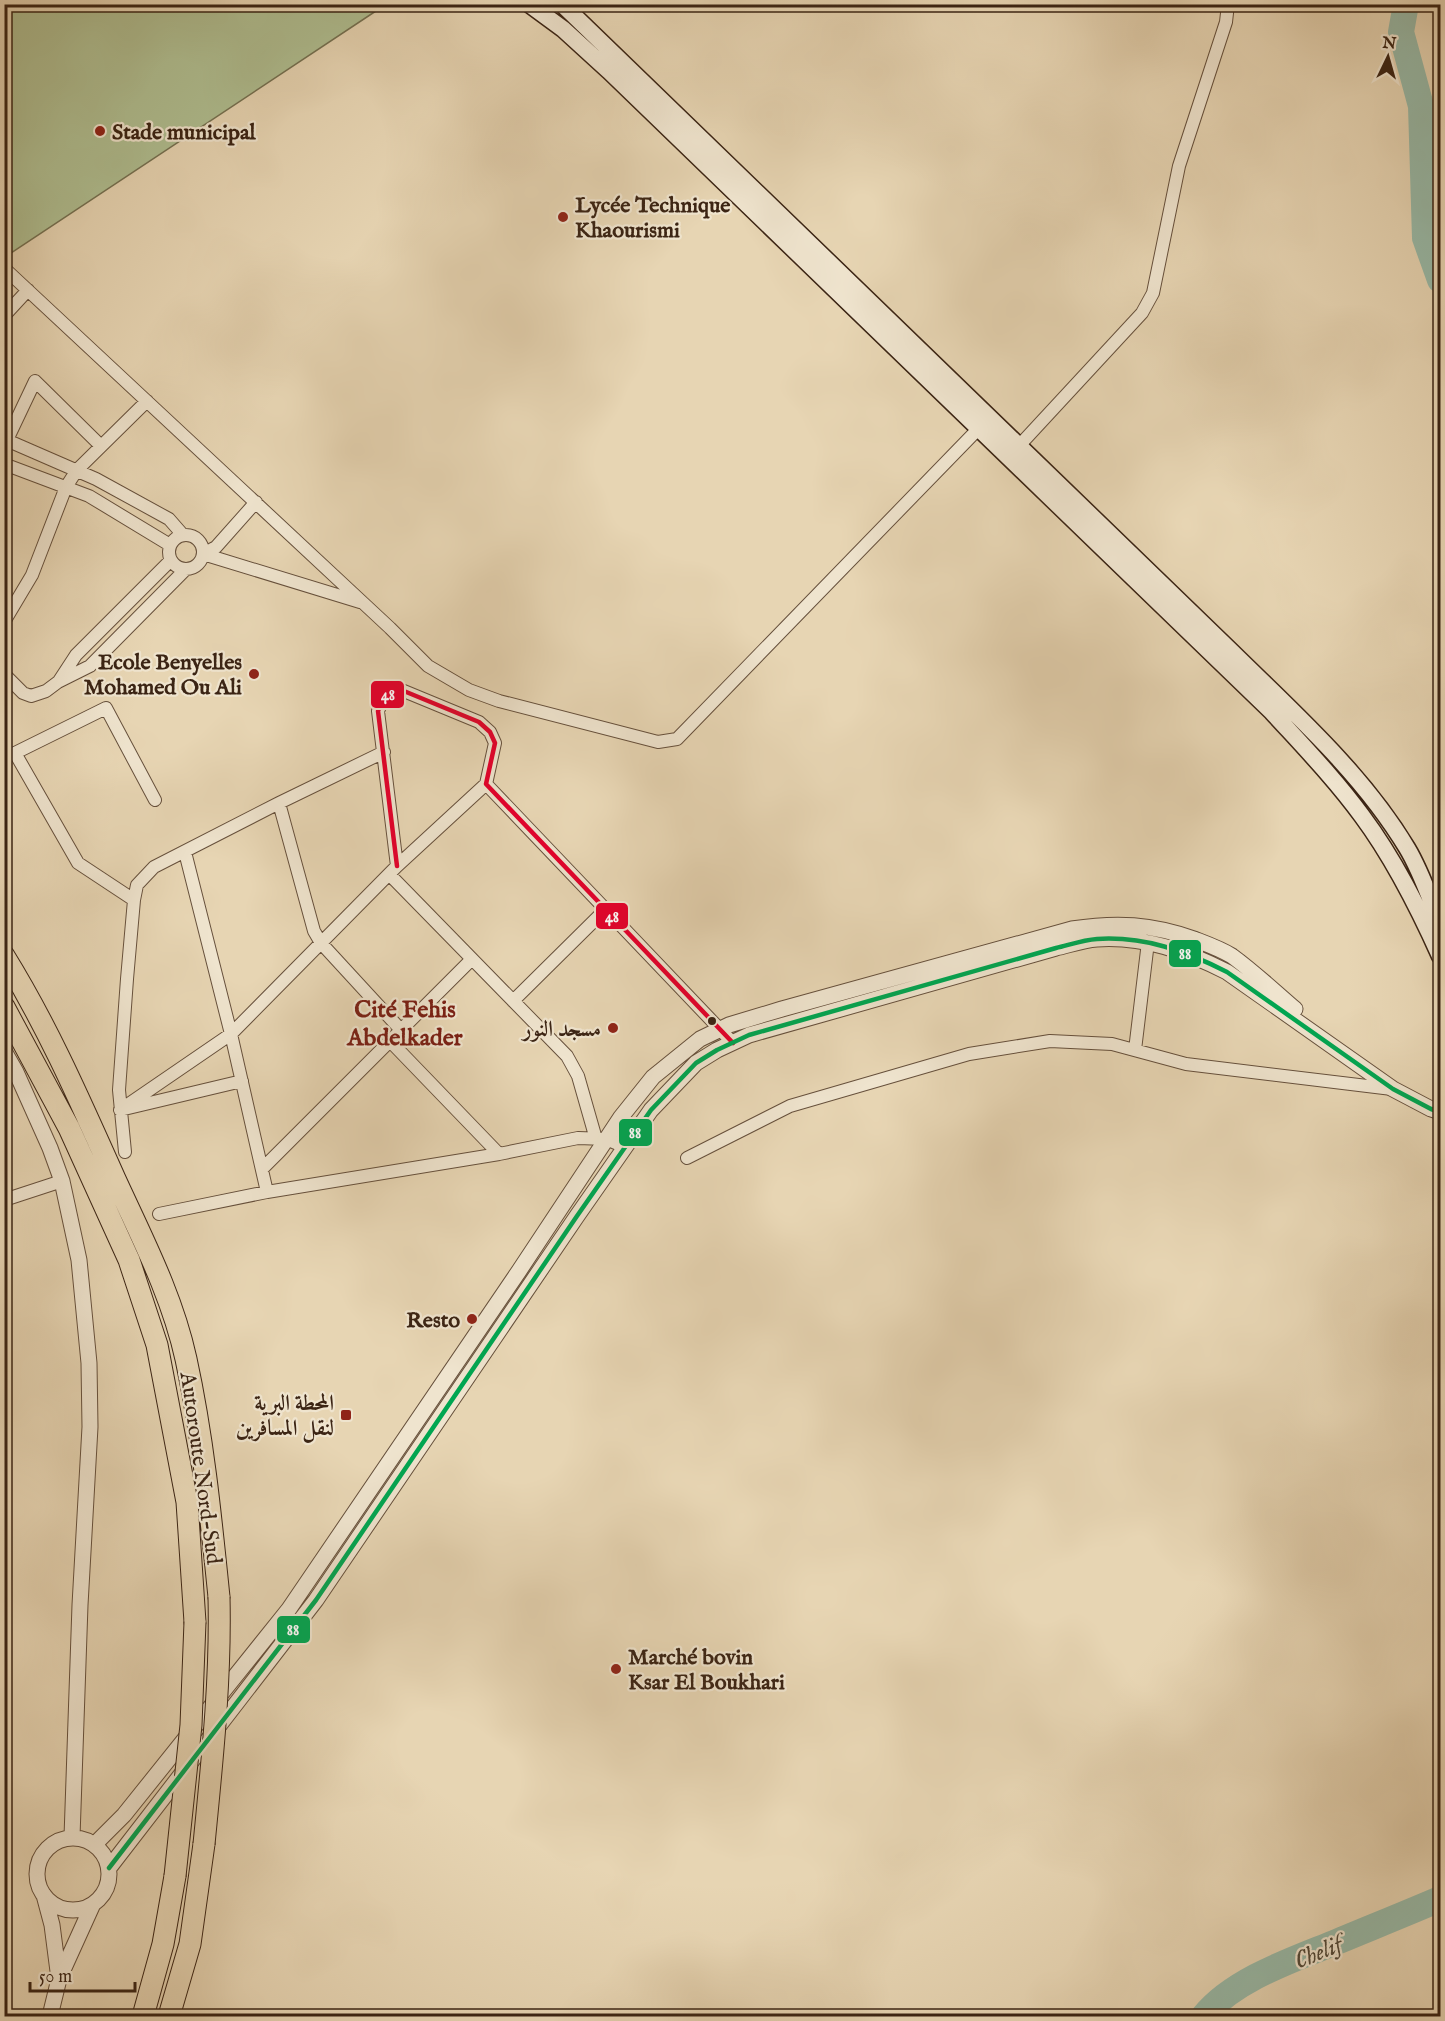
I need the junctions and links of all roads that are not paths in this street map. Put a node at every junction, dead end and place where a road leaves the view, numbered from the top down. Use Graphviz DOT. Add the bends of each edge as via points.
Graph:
graph roads {
  1 [pos="530,4"];
  2 [pos="562,4"];
  3 [pos="1228,4"];
  4 [pos="4,268"];
  5 [pos="28,290"];
  6 [pos="4,316"];
  7 [pos="147,401"];
  8 [pos="984,423"];
  9 [pos="6,439"];
  10 [pos="101,446"];
  11 [pos="1018,447"];
  12 [pos="4,464"];
  13 [pos="77,470"];
  14 [pos="66,487"];
  15 [pos="256,502"];
  16 [pos="183,535"];
  17 [pos="170,545"];
  18 [pos="203,554"];
  19 [pos="170,561"];
  20 [pos="185,570"];
  21 [pos="364,603"];
  22 [pos="4,622"];
  23 [pos="4,674"];
  24 [pos="58,682"];
  25 [pos="384,752"];
  26 [pos="486,784"];
  27 [pos="155,800"];
  28 [pos="279,803"];
  29 [pos="185,852"];
  30 [pos="393,870"];
  31 [pos="134,900"];
  32 [pos="606,909"];
  33 [pos="1440,923"];
  34 [pos="1148,942"];
  35 [pos="321,944"];
  36 [pos="4,956"];
  37 [pos="1440,956"];
  38 [pos="472,959"];
  39 [pos="513,1001"];
  40 [pos="4,1007"];
  41 [pos="721,1029"];
  42 [pos="401,1030"];
  43 [pos="231,1034"];
  44 [pos="390,1041"];
  45 [pos="733,1043"];
  46 [pos="1135,1050"];
  47 [pos="4,1051"];
  48 [pos="242,1081"];
  49 [pos="1393,1089"];
  50 [pos="120,1110"];
  51 [pos="1440,1112"];
  52 [pos="601,1139"];
  53 [pos="625,1147"];
  54 [pos="124,1152"];
  55 [pos="499,1154"];
  56 [pos="687,1158"];
  57 [pos="263,1168"];
  58 [pos="62,1181"];
  59 [pos="267,1192"];
  60 [pos="4,1200"];
  61 [pos="159,1214"];
  62 [pos="72,1837"];
  63 [pos="95,1844"];
  64 [pos="109,1868"];
  65 [pos="44,1894"];
  66 [pos="93,1904"];
  67 [pos="59,1979"];
  68 [pos="50,2016"];
  69 [pos="143,2016"];
  70 [pos="169,2016"];
  1 -- 8 [label="main road" via="609,70"];
  2 -- 8 [label="main road"];
  3 -- 11 [label="street" via="1226,22 1179,166 1153,293 1143,313"];
  4 -- 5 [label="street"];
  5 -- 6 [label="street"];
  5 -- 7 [label="street"];
  7 -- 10 [label="street"];
  7 -- 15 [label="street"];
  8 -- 11 [label="main road"];
  8 -- 21 [label="street" via="670,741 658,742 469,690 428,666"];
  8 -- 37 [label="main road" via="1324,769 1392,861"];
  9 -- 10 [label="street" via="35,381"];
  9 -- 13 [label="street"];
  10 -- 13 [label="street"];
  11 -- 33 [label="main road" via="1261,681 1366,790 1409,851"];
  12 -- 14 [label="street"];
  13 -- 14 [label="street"];
  13 -- 16 [label="street" via="169,519"];
  14 -- 17 [label="street" via="89,496"];
  14 -- 22 [label="street" via="32,575"];
  15 -- 18 [label="street" via="216,547"];
  15 -- 21 [label="street"];
  16 -- 17 [label="street"];
  16 -- 18 [label="street" via="198,540"];
  17 -- 19 [label="street"];
  18 -- 20 [label="street" via="196,566"];
  18 -- 21 [label="street"];
  19 -- 20 [label="street"];
  19 -- 24 [label="street" via="76,655"];
  20 -- 24 [label="street" via="90,666"];
  23 -- 24 [label="street" via="31,696"];
  25 -- 26 [label="street" via="378,711 384,697 399,689 479,722 490,732 495,743"];
  25 -- 28 [label="street"];
  25 -- 30 [label="street"];
  26 -- 30 [label="street"];
  26 -- 32 [label="street"];
  27 -- 31 [label="street" via="106,708 15,753 78,863"];
  28 -- 29 [label="street"];
  28 -- 35 [label="street"];
  29 -- 31 [label="street" via="154,867 137,885"];
  29 -- 43 [label="street"];
  30 -- 35 [label="street"];
  30 -- 38 [label="street"];
  31 -- 50 [label="street"];
  32 -- 39 [label="street"];
  32 -- 41 [label="street"];
  34 -- 45 [label="street" via="1095,939 1056,948 749,1035"];
  34 -- 46 [label="street"];
  34 -- 49 [label="street" via="1198,957 1227,972"];
  35 -- 42 [label="street"];
  35 -- 43 [label="street"];
  36 -- 70 [label="highway, Autoroute Nord-Sud, bridge" via="50,1036 150,1252 186,1359 195,1412 211,1519 220,1648 204,1844 190,1944"];
  38 -- 39 [label="street"];
  38 -- 42 [label="street"];
  39 -- 52 [label="street" via="574,1065"];
  40 -- 69 [label="highway, Autoroute Nord-Sud, bridge" via="69,1128 129,1260 157,1345 187,1502 195,1622 191,1725 175,1876 163,1944"];
  41 -- 45 [label="street"];
  41 -- 49 [label="street" via="1072,929 1103,924 1136,925 1172,931 1230,955"];
  41 -- 52 [label="street" via="700,1039 653,1077"];
  42 -- 44 [label="street"];
  43 -- 48 [label="street"];
  43 -- 50 [label="street"];
  44 -- 55 [label="street"];
  44 -- 57 [label="street"];
  45 -- 53 [label="street" via="696,1063 676,1082"];
  46 -- 49 [label="street" via="1186,1064"];
  46 -- 56 [label="street" via="1112,1044 1050,1041 969,1054 790,1106"];
  47 -- 58 [label="street"];
  48 -- 50 [label="street"];
  48 -- 57 [label="street"];
  49 -- 51 [label="street"];
  50 -- 54 [label="street"];
  52 -- 53 [label="street"];
  52 -- 55 [label="street" via="578,1138"];
  52 -- 63 [label="street" via="530,1255 289,1609 124,1815"];
  53 -- 64 [label="street" via="316,1600"];
  55 -- 59 [label="street"];
  57 -- 59 [label="street"];
  58 -- 60 [label="street"];
  58 -- 62 [label="street" via="79,1260 90,1416"];
  59 -- 61 [label="street"];
  62 -- 63 [label="street"];
  62 -- 65 [label="street" via="60,1839 42,1855 37,1879"];
  63 -- 64 [label="street"];
  64 -- 66 [label="street" via="107,1886"];
  65 -- 66 [label="street" via="58,1907 70,1910"];
  65 -- 67 [label="street"];
  66 -- 67 [label="street"];
  67 -- 68 [label="street"];
}
